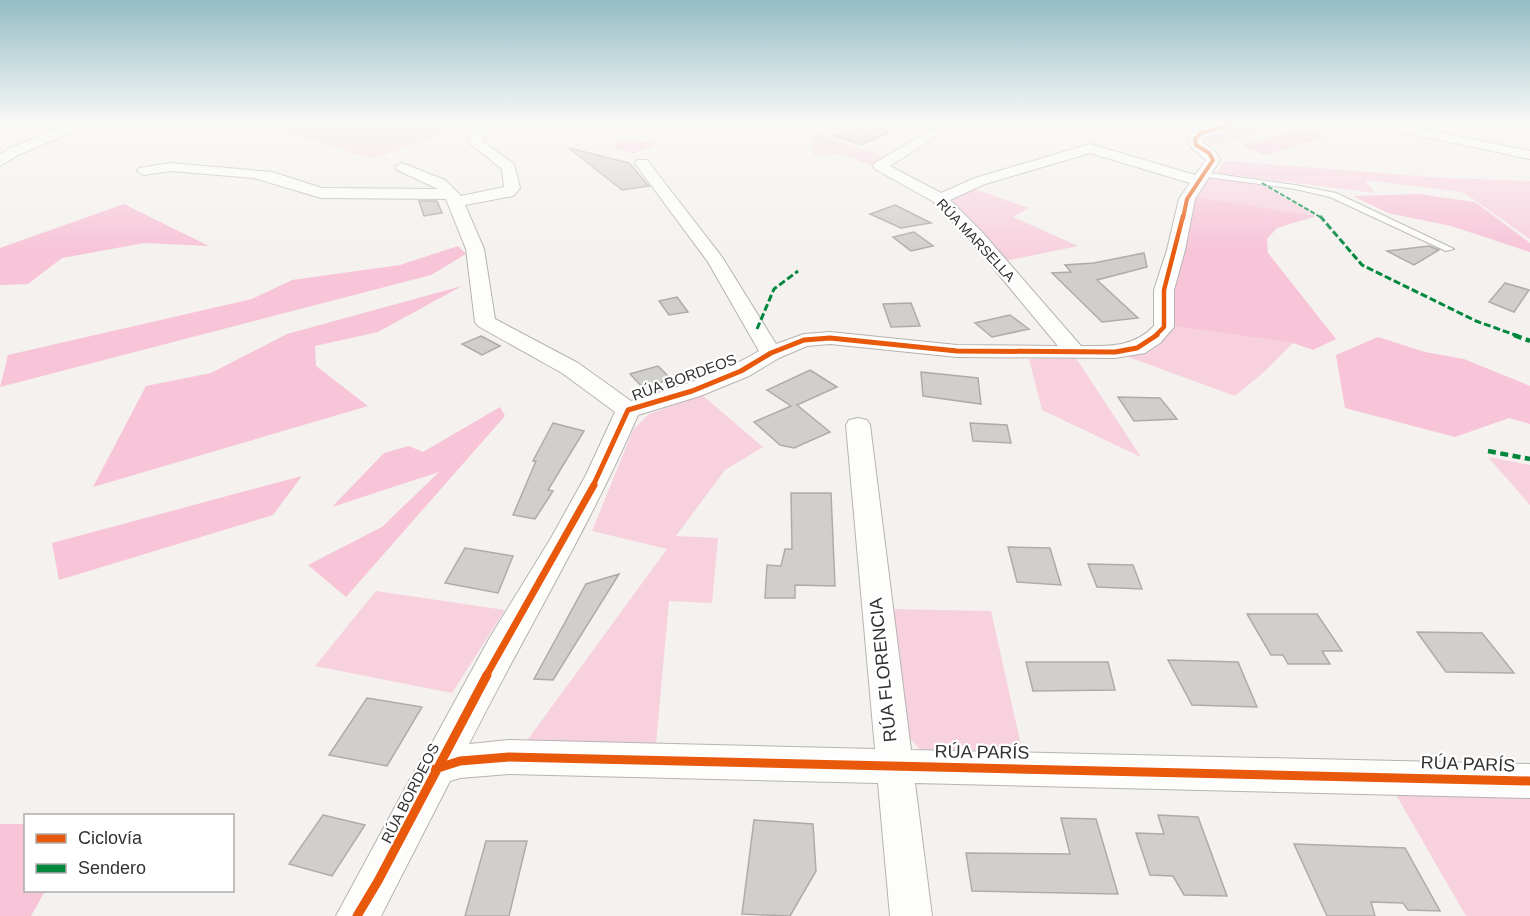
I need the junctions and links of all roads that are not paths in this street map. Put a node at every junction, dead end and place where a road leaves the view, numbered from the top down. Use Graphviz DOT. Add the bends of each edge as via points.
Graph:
graph roads {
  1 [pos="402,167"];
  2 [pos="509,167"];
  3 [pos="645,167"];
  4 [pos="881,167"];
  5 [pos="1029,167"];
  6 [pos="1149,167"];
  7 [pos="1209,167"];
  8 [pos="144,171"];
  9 [pos="1201,178"];
  10 [pos="453,198"];
  11 [pos="940,199"];
  12 [pos="1449,249"];
  13 [pos="771,353"];
  14 [pos="1075,353"];
  15 [pos="628,411"];
  16 [pos="858,425"];
  17 [pos="478,690"];
  18 [pos="509,757"];
  19 [pos="893,765"];
  20 [pos="435,770"];
  21 [pos="1530,781"];
  22 [pos="357,916"];
  23 [pos="911,916"];
  1 -- 10 [label="street" via="440,183"];
  2 -- 10 [label="street" via="510,195"];
  3 -- 13 [label="street" via="716,261"];
  4 -- 11 [label="street, RÚA MARSELLA"];
  5 -- 11 [label="street"];
  6 -- 9 [label="street"];
  7 -- 9 [label="street, RÚA BORDEOS"];
  8 -- 10 [label="street" via="170,167 254,174 321,193"];
  9 -- 12 [label="lane" via="1295,187 1333,195"];
  9 -- 14 [label="street, RÚA BORDEOS" via="1187,199 1164,290 1164,327 1137,348"];
  10 -- 15 [label="street" via="475,249 485,322 570,368"];
  11 -- 14 [label="street, RÚA MARSELLA"];
  13 -- 14 [label="street, RÚA BORDEOS" via="804,340 830,338 957,351"];
  13 -- 15 [label="street, RÚA BORDEOS" via="741,371"];
  15 -- 17 [label="street, RÚA BORDEOS" via="589,494"];
  16 -- 19 [label="street, RÚA FLORENCIA"];
  17 -- 18 [label="street, RÚA PARÍS" via="468,732 483,748"];
  17 -- 20 [label="street, RÚA BORDEOS"];
  18 -- 19 [label="street, RÚA PARÍS"];
  18 -- 20 [label="street, RÚA PARÍS" via="459,761"];
  19 -- 21 [label="street, RÚA PARÍS"];
  19 -- 23 [label="street, RÚA FLORENCIA"];
  20 -- 22 [label="street, RÚA BORDEOS"];
}
